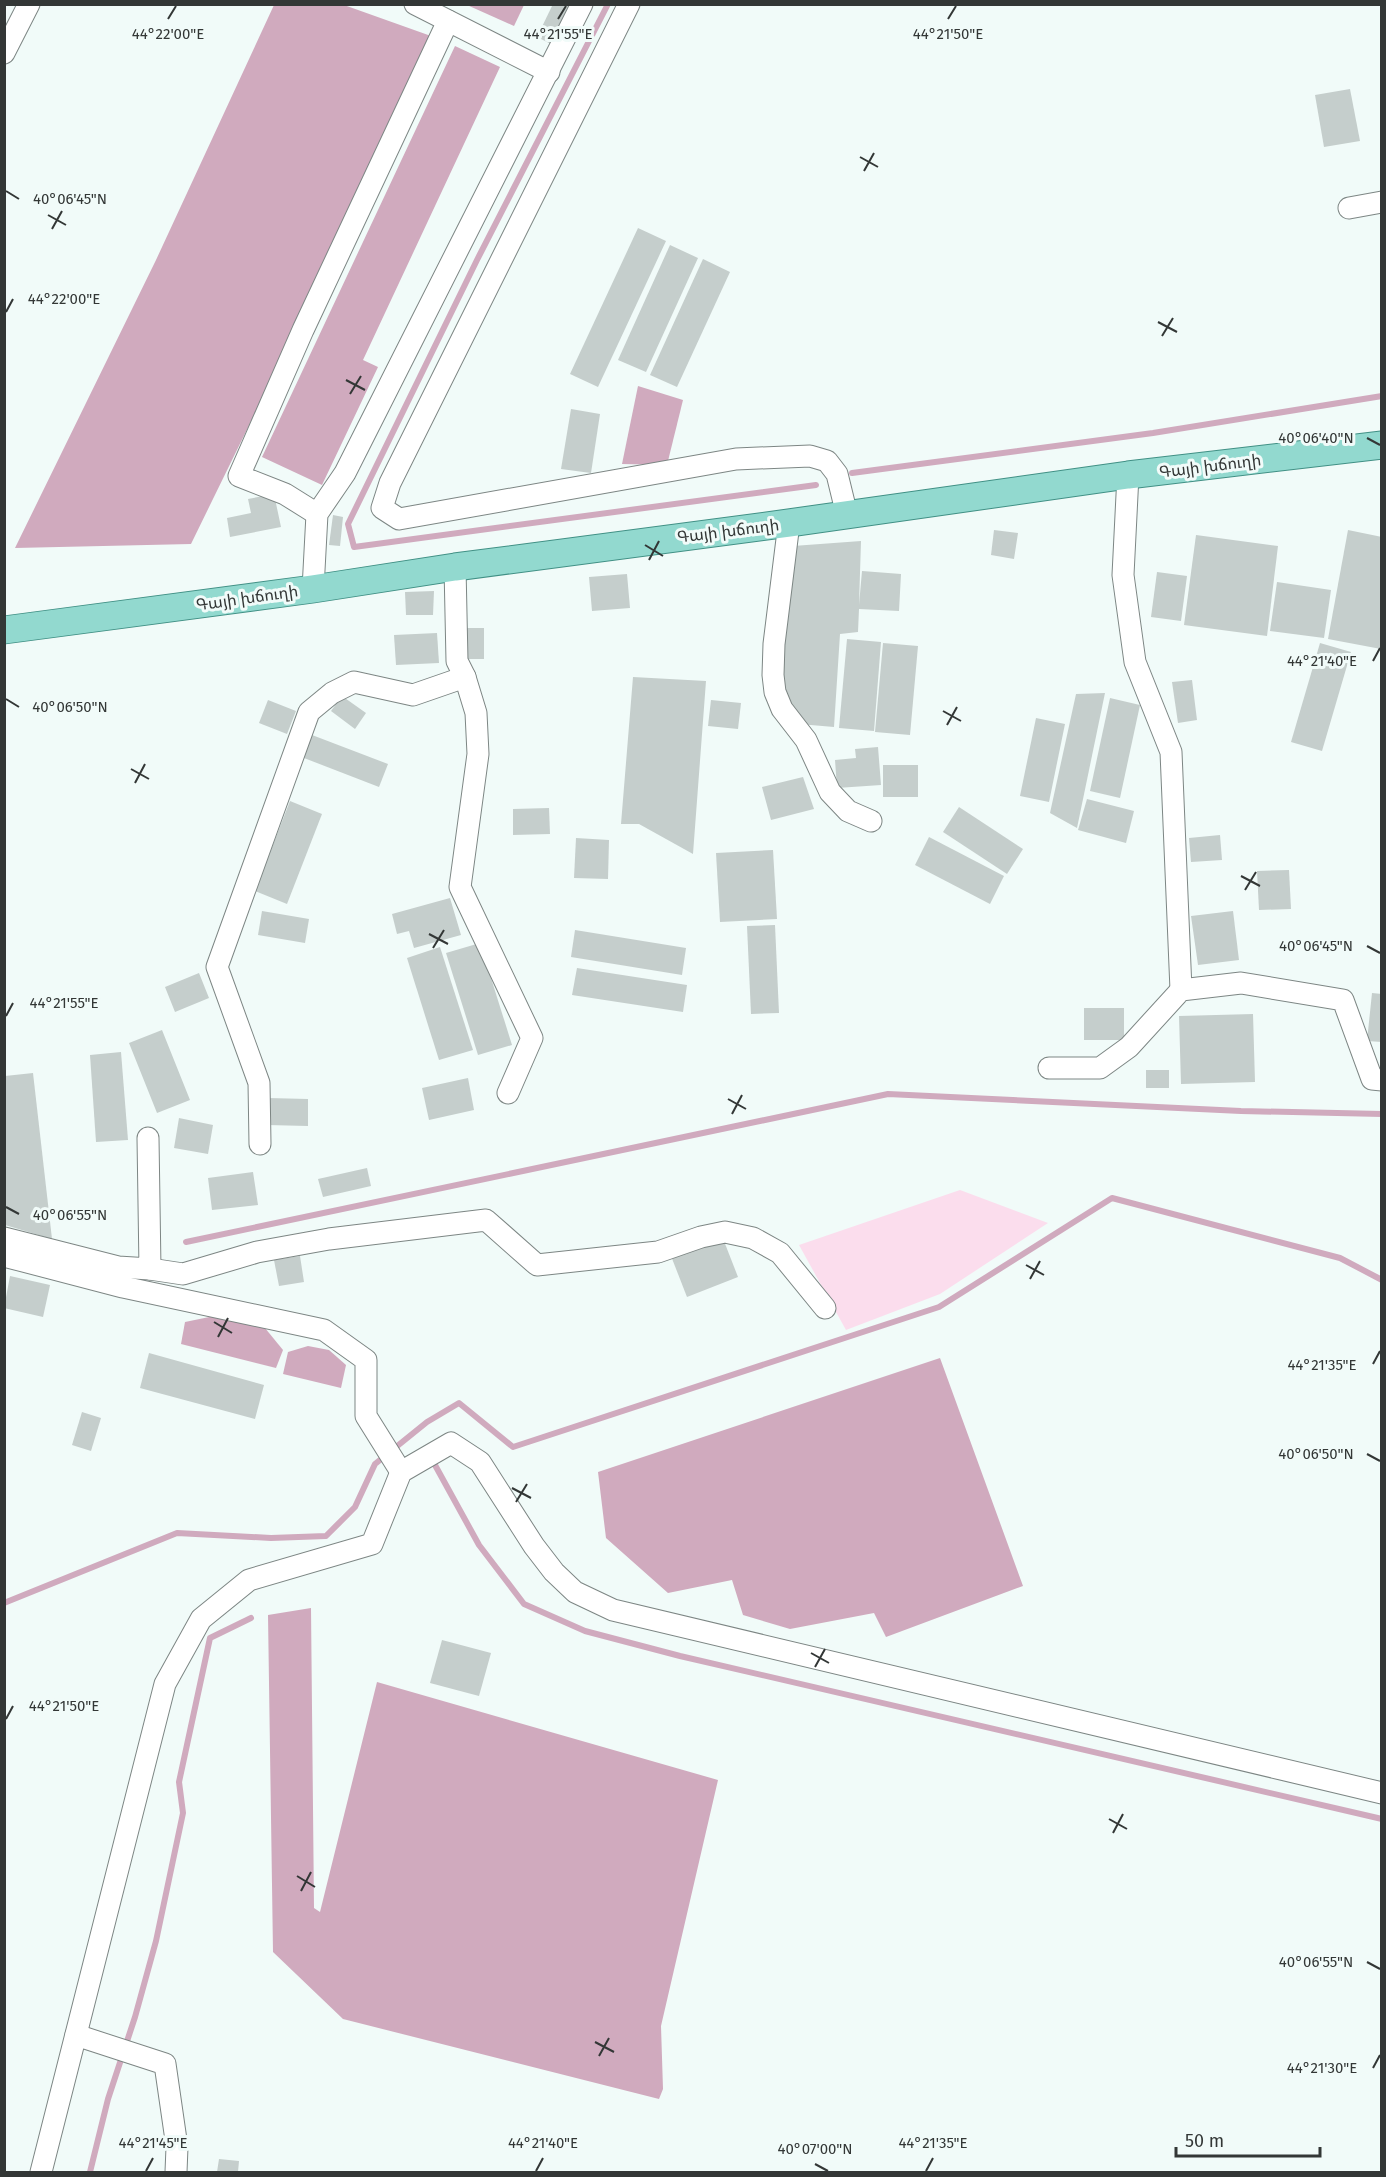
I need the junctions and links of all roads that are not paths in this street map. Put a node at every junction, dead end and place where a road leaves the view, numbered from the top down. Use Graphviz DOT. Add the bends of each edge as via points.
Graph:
graph roads {
  1 [pos="29,4"];
  2 [pos="415,4"];
  3 [pos="582,4"];
  4 [pos="628,4"];
  5 [pos="448,21"];
  6 [pos="4,53"];
  7 [pos="549,72"];
  8 [pos="1382,202"];
  9 [pos="1349,208"];
  10 [pos="1382,445"];
  11 [pos="1128,475"];
  12 [pos="317,514"];
  13 [pos="847,515"];
  14 [pos="789,524"];
  15 [pos="454,567"];
  16 [pos="313,589"];
  17 [pos="4,630"];
  18 [pos="465,677"];
  19 [pos="871,821"];
  20 [pos="1181,990"];
  21 [pos="1049,1068"];
  22 [pos="1382,1080"];
  23 [pos="508,1093"];
  24 [pos="148,1138"];
  25 [pos="260,1144"];
  26 [pos="4,1238"];
  27 [pos="4,1257"];
  28 [pos="150,1269"];
  29 [pos="825,1308"];
  30 [pos="398,1469"];
  31 [pos="1382,1793"];
  32 [pos="76,2035"];
  33 [pos="41,2172"];
  34 [pos="176,2172"];
  1 -- 6 [label="street"];
  2 -- 5 [label="street"];
  3 -- 7 [label="street"];
  4 -- 13 [label="street" via="400,462 382,508 399,519 736,459 810,456 826,461 837,474"];
  5 -- 7 [label="street"];
  5 -- 12 [label="street" via="303,330 239,477 285,494"];
  7 -- 12 [label="street" via="345,473"];
  8 -- 9 [label="street"];
  10 -- 11 [label="main road, Գայի խճուղի"];
  11 -- 13 [label="main road, Գայի խճուղի"];
  11 -- 20 [label="street" via="1123,574 1135,662 1172,752"];
  12 -- 16 [label="street"];
  13 -- 14 [label="main road, Գայի խճուղի"];
  14 -- 15 [label="main road, Գայի խճուղի"];
  14 -- 19 [label="street" via="774,644 775,692 782,709 806,740 830,792 848,811"];
  15 -- 16 [label="main road, Գայի խճուղի"];
  15 -- 18 [label="street" via="457,661"];
  16 -- 17 [label="main road, Գայի խճուղի"];
  18 -- 23 [label="street" via="476,713 478,754 460,887 532,1038"];
  18 -- 25 [label="street" via="413,694 354,682 332,693 309,712 217,967 259,1083"];
  20 -- 21 [label="street" via="1129,1047 1100,1068"];
  20 -- 22 [label="street" via="1241,982 1343,1000 1372,1079"];
  24 -- 28 [label="street"];
  26 -- 28 [label="street" via="118,1267"];
  27 -- 30 [label="street" via="324,1330 366,1360 366,1416"];
  28 -- 29 [label="street" via="183,1274 257,1252 329,1239 486,1220 537,1265 658,1252 724,1232 753,1238 780,1253"];
  30 -- 31 [label="street" via="451,1443 480,1462 554,1572 575,1592 613,1610"];
  30 -- 32 [label="street" via="372,1544 249,1580 201,1619 165,1684"];
  32 -- 33 [label="street"];
  32 -- 34 [label="street" via="165,2064 177,2147"];
}
